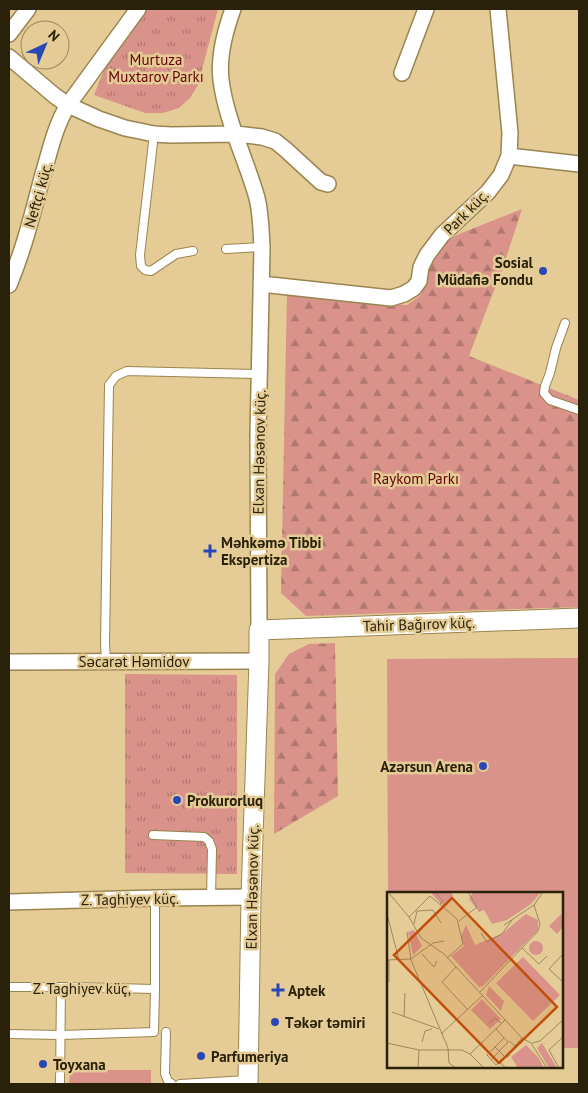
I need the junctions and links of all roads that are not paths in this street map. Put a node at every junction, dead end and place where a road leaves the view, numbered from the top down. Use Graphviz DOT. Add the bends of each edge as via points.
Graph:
graph roads {
  1 [pos="28,9"];
  2 [pos="138,9"];
  3 [pos="232,9"];
  4 [pos="426,9"];
  5 [pos="498,9"];
  6 [pos="9,34"];
  7 [pos="12,65"];
  8 [pos="402,73"];
  9 [pos="68,105"];
  10 [pos="154,134"];
  11 [pos="236,134"];
  12 [pos="509,156"];
  13 [pos="579,164"];
  14 [pos="328,184"];
  15 [pos="262,247"];
  16 [pos="226,249"];
  17 [pos="193,250"];
  18 [pos="261,284"];
  19 [pos="9,285"];
  20 [pos="564,323"];
  21 [pos="260,374"];
  22 [pos="579,410"];
  23 [pos="579,618"];
  24 [pos="258,630"];
  25 [pos="106,661"];
  26 [pos="259,661"];
  27 [pos="9,662"];
  28 [pos="153,835"];
  29 [pos="251,897"];
  30 [pos="155,898"];
  31 [pos="211,898"];
  32 [pos="9,902"];
  33 [pos="61,987"];
  34 [pos="9,988"];
  35 [pos="155,989"];
  36 [pos="166,1032"];
  37 [pos="9,1034"];
  38 [pos="61,1035"];
  39 [pos="248,1082"];
  40 [pos="60,1084"];
  41 [pos="172,1084"];
  42 [pos="180,1084"];
  1 -- 6 [label="street"];
  2 -- 9 [label="street, Neftçi küç."];
  3 -- 11 [label="street, Elxan Həsənov küç." via="222,50 221,79"];
  4 -- 8 [label="street"];
  5 -- 12 [label="street, Park küç." via="510,133"];
  7 -- 9 [label="street"];
  9 -- 10 [label="street" via="98,119"];
  9 -- 19 [label="street, Neftçi küç." via="54,136 24,245"];
  10 -- 11 [label="street"];
  10 -- 17 [label="lane" via="141,266 151,271 176,254"];
  11 -- 14 [label="street" via="275,141 321,182"];
  11 -- 15 [label="street, Elxan Həsənov küç." via="257,200"];
  12 -- 13 [label="street"];
  12 -- 18 [label="street, Park küç." via="501,175 488,192 442,235 427,255 419,281 404,294 391,298"];
  15 -- 16 [label="lane"];
  15 -- 18 [label="street, Elxan Həsənov küç."];
  18 -- 21 [label="street, Elxan Həsənov küç."];
  20 -- 22 [label="lane" via="544,393 550,400"];
  21 -- 24 [label="street, Elxan Həsənov küç."];
  21 -- 25 [label="lane" via="127,371 116,376 109,385"];
  23 -- 24 [label="street, Tahir Bağırov küç."];
  24 -- 26 [label="street, Elxan Həsənov küç."];
  25 -- 26 [label="street, Səcarət Həmidov"];
  25 -- 27 [label="street, Səcarət Həmidov"];
  26 -- 29 [label="street, Elxan Həsənov küç."];
  28 -- 31 [label="lane" via="204,837 209,841 212,849"];
  29 -- 31 [label="street, Z. Taghiyev küç."];
  29 -- 39 [label="street, Elxan Həsənov küç."];
  30 -- 31 [label="street, Z. Taghiyev küç."];
  30 -- 32 [label="street, Z. Taghiyev küç."];
  30 -- 35 [label="lane"];
  33 -- 34 [label="lane, Z. Taghiyev küç,"];
  33 -- 35 [label="lane, Z. Taghiyev küç,"];
  33 -- 38 [label="lane"];
  35 -- 38 [label="lane" via="154,1032"];
  36 -- 41 [label="lane" via="165,1074"];
  37 -- 38 [label="lane"];
  38 -- 40 [label="lane"];
  39 -- 42 [label="lane"];
}
